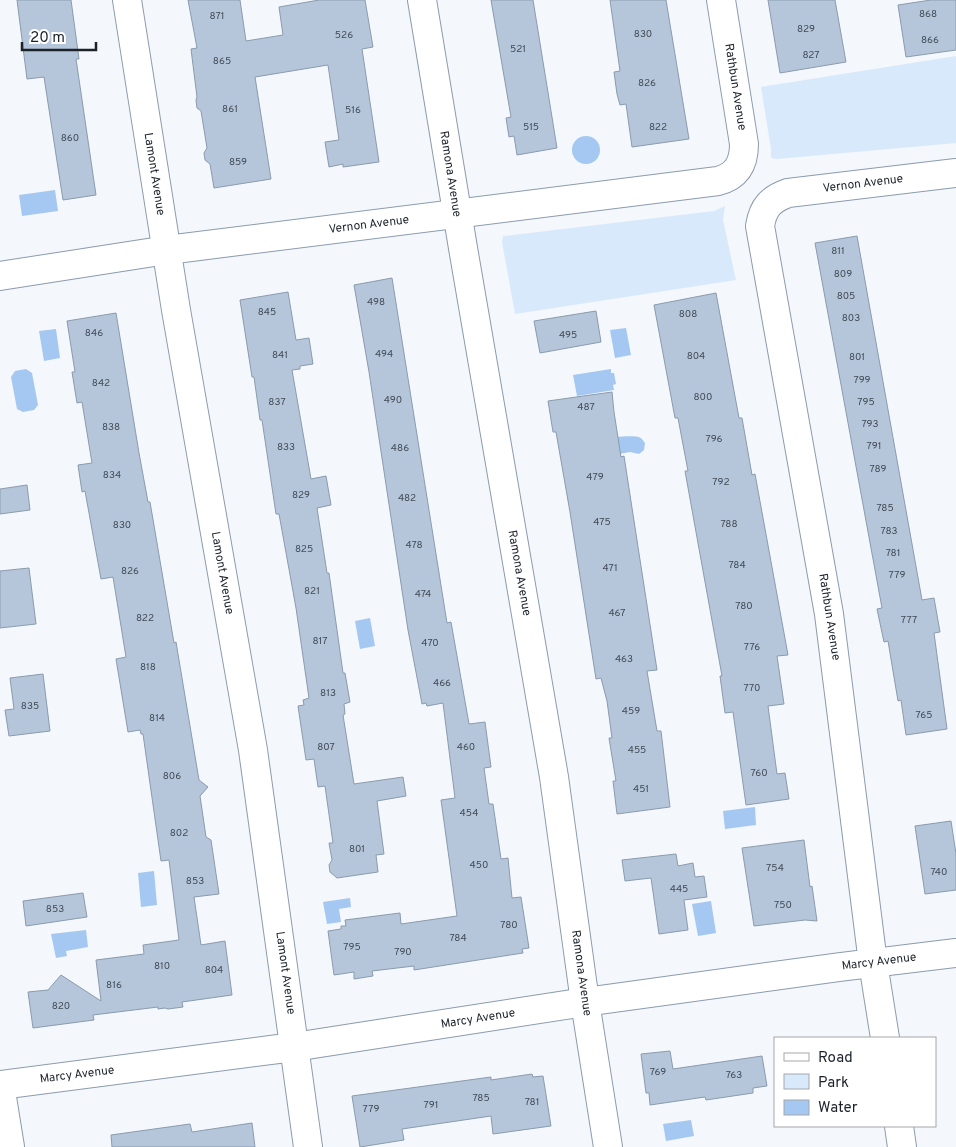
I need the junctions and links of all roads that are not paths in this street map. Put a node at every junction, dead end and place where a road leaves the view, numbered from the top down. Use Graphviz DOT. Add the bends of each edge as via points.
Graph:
graph roads {
  1 [pos="127,0"];
  2 [pos="422,0"];
  3 [pos="721,0"];
  4 [pos="736,172"];
  5 [pos="956,173"];
  6 [pos="771,201"];
  7 [pos="457,214"];
  8 [pos="167,250"];
  9 [pos="0,276"];
  10 [pos="956,953"];
  11 [pos="873,962"];
  12 [pos="585,1002"];
  13 [pos="885,1037"];
  14 [pos="294,1047"];
  15 [pos="0,1085"];
  16 [pos="899,1127"];
  17 [pos="10,1147"];
  18 [pos="308,1147"];
  19 [pos="608,1147"];
  20 [pos="902,1147"];
  1 -- 8 [label="street, Lamont Avenue"];
  2 -- 7 [label="street, Ramona Avenue"];
  3 -- 4 [label="street, Rathbun Avenue" via="744,144 742,161"];
  4 -- 7 [label="street, Vernon Avenue" via="718,181"];
  5 -- 6 [label="street, Vernon Avenue" via="788,193"];
  6 -- 11 [label="street, Rathbun Avenue" via="764,210 760,226 829,614"];
  7 -- 8 [label="street, Vernon Avenue"];
  7 -- 12 [label="street, Ramona Avenue" via="554,777"];
  8 -- 9 [label="street, Vernon Avenue"];
  8 -- 14 [label="street, Lamont Avenue" via="253,750"];
  10 -- 11 [label="street, Marcy Avenue"];
  11 -- 12 [label="street, Marcy Avenue"];
  11 -- 13 [label="street, Rathbun Avenue"];
  12 -- 14 [label="street, Marcy Avenue"];
  12 -- 19 [label="street, Ramona Avenue"];
  14 -- 15 [label="street, Marcy Avenue"];
  14 -- 18 [label="street, Lamont Avenue"];
  15 -- 17 [label="street"];
  16 -- 20 [label="street"];
}
